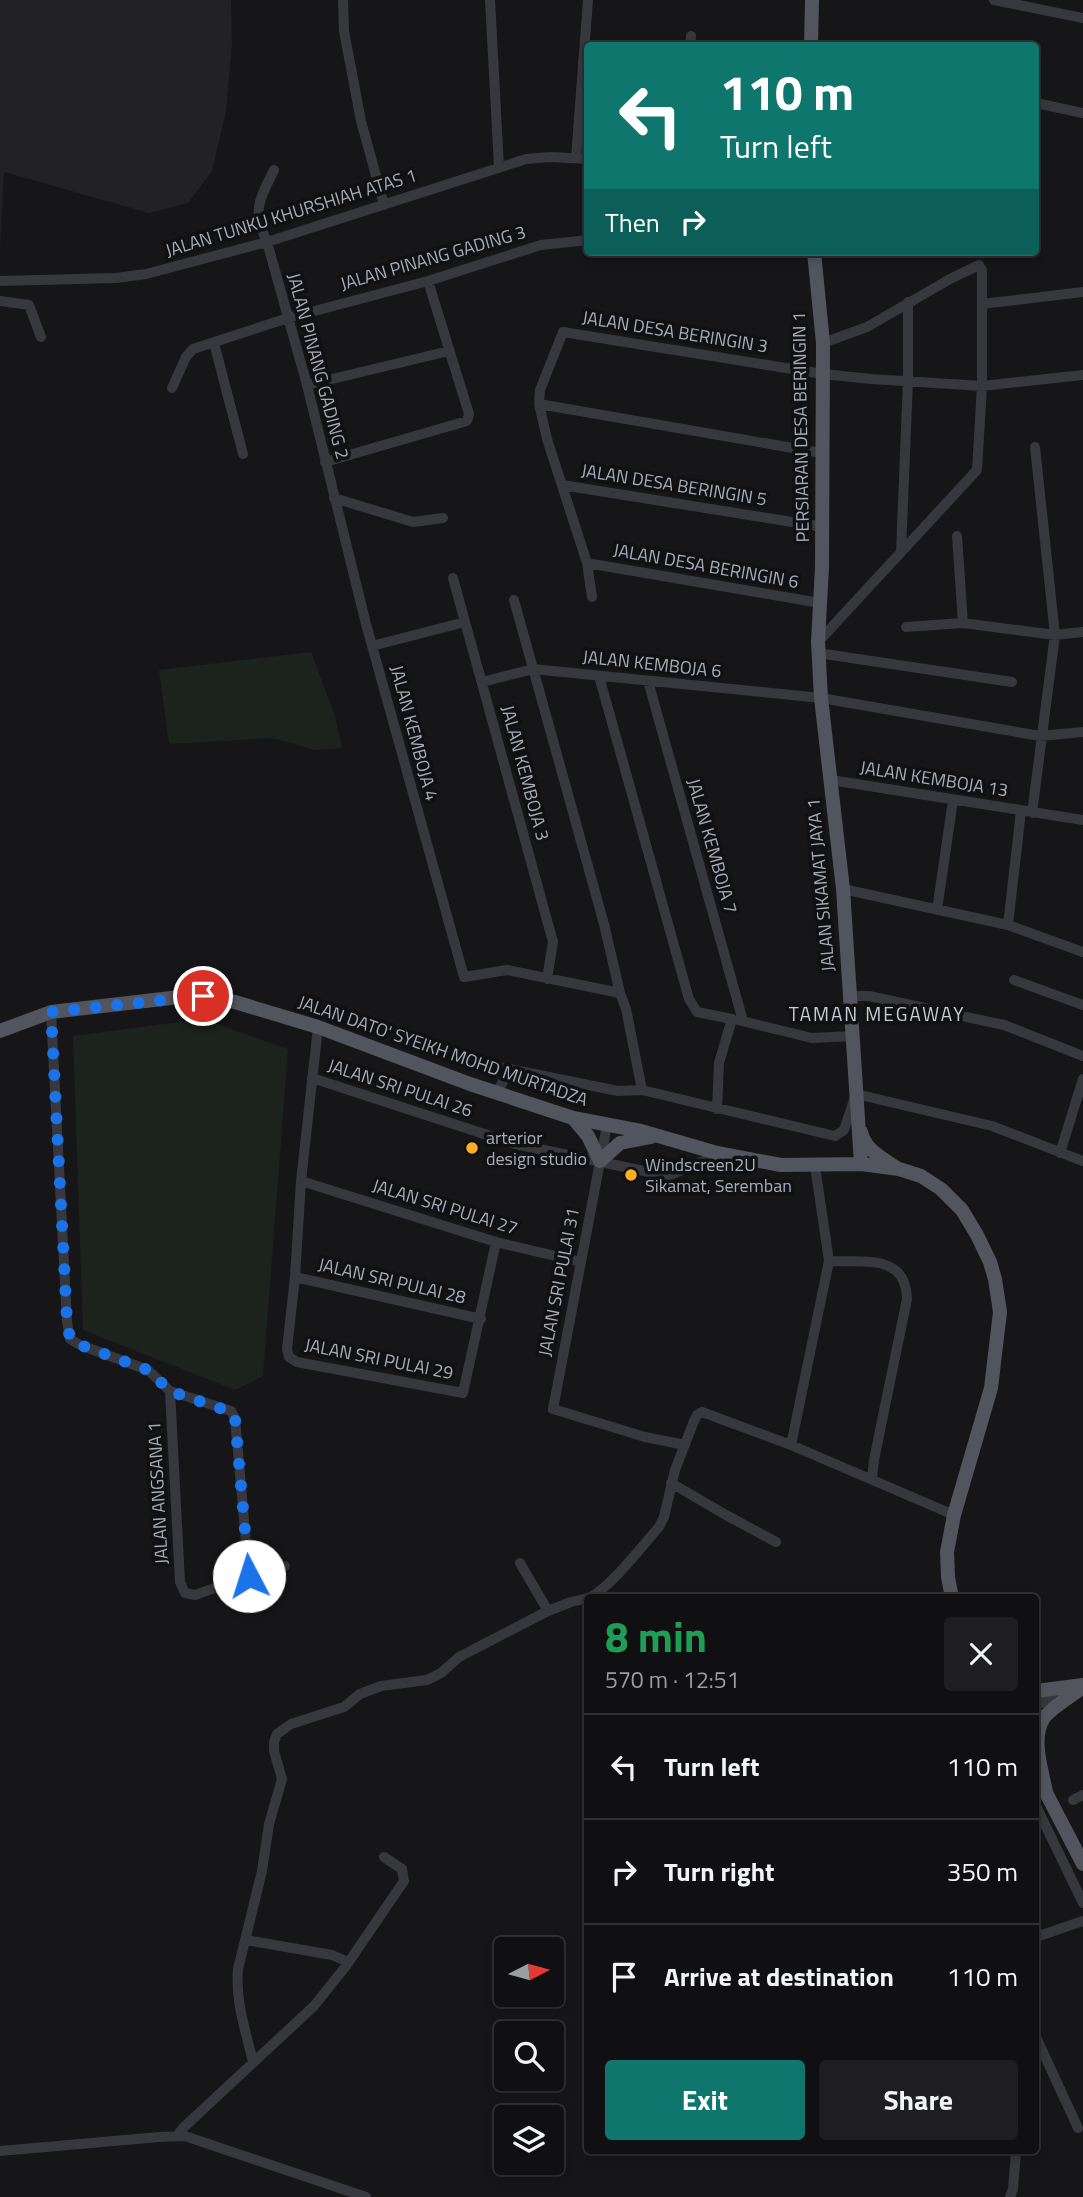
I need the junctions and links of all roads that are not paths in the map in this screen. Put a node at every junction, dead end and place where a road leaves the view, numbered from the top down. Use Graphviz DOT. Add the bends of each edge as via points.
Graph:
graph roads {
  1 [pos="342,0"];
  2 [pos="490,0"];
  3 [pos="588,0"];
  4 [pos="812,0"];
  5 [pos="994,0"];
  6 [pos="1024,4"];
  7 [pos="1083,18"];
  8 [pos="585,42"];
  9 [pos="811,42"];
  10 [pos="584,53"];
  11 [pos="1039,104"];
  12 [pos="1083,113"];
  13 [pos="576,158"];
  14 [pos="584,159"];
  15 [pos="499,167"];
  16 [pos="274,170"];
  17 [pos="384,205"];
  18 [pos="584,240"];
  19 [pos="267,242"];
  20 [pos="814,256"];
  21 [pos="0,281"];
  22 [pos="428,281"];
  23 [pos="1083,292"];
  24 [pos="0,300"];
  25 [pos="908,302"];
  26 [pos="982,304"];
  27 [pos="288,318"];
  28 [pos="41,337"];
  29 [pos="214,343"];
  30 [pos="823,343"];
  31 [pos="449,351"];
  32 [pos="823,374"];
  33 [pos="1079,376"];
  34 [pos="908,380"];
  35 [pos="307,385"];
  36 [pos="982,386"];
  37 [pos="172,388"];
  38 [pos="539,404"];
  39 [pos="1035,447"];
  40 [pos="822,453"];
  41 [pos="243,454"];
  42 [pos="325,462"];
  43 [pos="562,485"];
  44 [pos="334,498"];
  45 [pos="443,518"];
  46 [pos="822,527"];
  47 [pos="957,536"];
  48 [pos="901,552"];
  49 [pos="587,563"];
  50 [pos="453,578"];
  51 [pos="592,597"];
  52 [pos="514,600"];
  53 [pos="820,603"];
  54 [pos="465,622"];
  55 [pos="963,623"];
  56 [pos="906,627"];
  57 [pos="1083,632"];
  58 [pos="1055,635"];
  59 [pos="372,646"];
  60 [pos="818,648"];
  61 [pos="533,669"];
  62 [pos="599,676"];
  63 [pos="648,681"];
  64 [pos="482,682"];
  65 [pos="1012,682"];
  66 [pos="821,698"];
  67 [pos="1083,732"];
  68 [pos="1040,736"];
  69 [pos="831,780"];
  70 [pos="953,800"];
  71 [pos="1027,812"];
  72 [pos="1083,820"];
  73 [pos="843,889"];
  74 [pos="937,910"];
  75 [pos="1008,925"];
  76 [pos="1083,952"];
  77 [pos="547,979"];
  78 [pos="1014,981"];
  79 [pos="620,993"];
  80 [pos="850,996"];
  81 [pos="1083,1005"];
  82 [pos="51,1012"];
  83 [pos="737,1020"];
  84 [pos="318,1027"];
  85 [pos="0,1031"];
  86 [pos="852,1036"];
  87 [pos="1083,1056"];
  88 [pos="470,1061"];
  89 [pos="511,1069"];
  90 [pos="312,1078"];
  91 [pos="1083,1079"];
  92 [pos="642,1090"];
  93 [pos="496,1093"];
  94 [pos="856,1094"];
  95 [pos="717,1109"];
  96 [pos="573,1118"];
  97 [pos="858,1120"];
  98 [pos="607,1125"];
  99 [pos="658,1136"];
  100 [pos="1060,1153"];
  101 [pos="720,1154"];
  102 [pos="600,1161"];
  103 [pos="1083,1161"];
  104 [pos="860,1164"];
  105 [pos="819,1166"];
  106 [pos="899,1169"];
  107 [pos="301,1181"];
  108 [pos="496,1242"];
  109 [pos="829,1261"];
  110 [pos="581,1262"];
  111 [pos="295,1277"];
  112 [pos="481,1319"];
  113 [pos="170,1391"];
  114 [pos="685,1444"];
  115 [pos="791,1445"];
  116 [pos="872,1479"];
  117 [pos="671,1483"];
  118 [pos="954,1515"];
  119 [pos="776,1542"];
  120 [pos="520,1563"];
  121 [pos="285,1566"];
  122 [pos="249,1576"];
  123 [pos="597,1594"];
  124 [pos="952,1594"];
  125 [pos="584,1599"];
  126 [pos="548,1611"];
  127 [pos="1083,1686"];
  128 [pos="1039,1691"];
  129 [pos="1039,1704"];
  130 [pos="1039,1733"];
  131 [pos="1039,1754"];
  132 [pos="1039,1779"];
  133 [pos="1046,1792"];
  134 [pos="1039,1812"];
  135 [pos="384,1857"];
  136 [pos="1083,1864"];
  137 [pos="1083,1903"];
  138 [pos="1083,1921"];
  139 [pos="1039,1936"];
  140 [pos="246,1940"];
  141 [pos="348,1962"];
  142 [pos="1039,2044"];
  143 [pos="253,2063"];
  144 [pos="1048,2063"];
  145 [pos="1039,2067"];
  146 [pos="1078,2128"];
  147 [pos="176,2137"];
  148 [pos="0,2151"];
  149 [pos="1016,2154"];
  150 [pos="366,2197"];
  151 [pos="1010,2197"];
  1 -- 17 [label="street" via="362,121"];
  2 -- 15 [label="street"];
  3 -- 8 [label="street"];
  4 -- 9 [label="main road"];
  5 -- 6 [label="street"];
  6 -- 7 [label="street"];
  10 -- 13 [label="street"];
  11 -- 12 [label="street"];
  13 -- 14 [label="street, JALAN TUNKU KHURSHIAH ATAS 1"];
  13 -- 15 [label="street, JALAN TUNKU KHURSHIAH ATAS 1" via="526,159"];
  15 -- 17 [label="street, JALAN TUNKU KHURSHIAH ATAS 1"];
  16 -- 19 [label="street, JALAN PINANG GADING 2" via="260,198 258,222"];
  17 -- 19 [label="street, JALAN TUNKU KHURSHIAH ATAS 1"];
  18 -- 22 [label="street, JALAN PINANG GADING 3" via="541,245"];
  19 -- 21 [label="street, JALAN TUNKU KHURSHIAH ATAS 1" via="146,274"];
  19 -- 27 [label="street, JALAN PINANG GADING 2"];
  20 -- 30 [label="main road, PERSIARAN DESA BERINGIN 1"];
  22 -- 27 [label="street, JALAN PINANG GADING 3"];
  22 -- 31 [label="street"];
  23 -- 26 [label="street"];
  24 -- 28 [label="street" via="29,305"];
  25 -- 26 [label="street" via="979,265"];
  25 -- 30 [label="street" via="867,327"];
  25 -- 34 [label="street"];
  26 -- 36 [label="street"];
  27 -- 29 [label="street, JALAN PINANG GADING 3"];
  27 -- 35 [label="street, JALAN PINANG GADING 2"];
  29 -- 37 [label="street, JALAN PINANG GADING 3" via="186,356"];
  29 -- 41 [label="street"];
  30 -- 32 [label="main road, PERSIARAN DESA BERINGIN 1"];
  31 -- 35 [label="street"];
  31 -- 42 [label="street" via="469,418 464,423"];
  32 -- 34 [label="street, JALAN DESA BERINGIN 3"];
  32 -- 38 [label="street, JALAN DESA BERINGIN 3" via="563,332"];
  32 -- 40 [label="main road, PERSIARAN DESA BERINGIN 1"];
  33 -- 36 [label="street, JALAN DESA BERINGIN 3"];
  34 -- 36 [label="street, JALAN DESA BERINGIN 3"];
  34 -- 48 [label="street"];
  35 -- 42 [label="street, JALAN PINANG GADING 2"];
  36 -- 48 [label="street" via="977,470"];
  38 -- 40 [label="street"];
  38 -- 43 [label="street"];
  39 -- 58 [label="street"];
  40 -- 46 [label="main road, PERSIARAN DESA BERINGIN 1"];
  42 -- 44 [label="street, JALAN PINANG GADING 2"];
  43 -- 46 [label="street, JALAN DESA BERINGIN 5"];
  43 -- 49 [label="street"];
  44 -- 45 [label="street" via="413,522"];
  44 -- 59 [label="street, JALAN KEMBOJA 4"];
  46 -- 53 [label="main road, PERSIARAN DESA BERINGIN 1"];
  47 -- 55 [label="street"];
  48 -- 60 [label="street"];
  49 -- 51 [label="street"];
  49 -- 53 [label="street, JALAN DESA BERINGIN 6"];
  50 -- 54 [label="street, JALAN KEMBOJA 3"];
  52 -- 61 [label="street"];
  53 -- 60 [label="main road, JALAN SIKAMAT JAYA 1"];
  54 -- 59 [label="street"];
  54 -- 64 [label="street, JALAN KEMBOJA 3"];
  55 -- 56 [label="street"];
  55 -- 58 [label="street"];
  57 -- 58 [label="street"];
  58 -- 68 [label="street"];
  59 -- 77 [label="street, JALAN KEMBOJA 4" via="464,977 507,971"];
  60 -- 65 [label="street"];
  60 -- 66 [label="main road, JALAN SIKAMAT JAYA 1"];
  61 -- 62 [label="street, JALAN KEMBOJA 6"];
  61 -- 64 [label="street, JALAN KEMBOJA 6"];
  61 -- 79 [label="street"];
  62 -- 63 [label="street, JALAN KEMBOJA 6"];
  62 -- 83 [label="street" via="689,999 697,1012"];
  63 -- 66 [label="street, JALAN KEMBOJA 6"];
  63 -- 83 [label="street, JALAN KEMBOJA 7"];
  64 -- 77 [label="street, JALAN KEMBOJA 3" via="553,942"];
  66 -- 68 [label="street, JALAN KEMBOJA 6"];
  66 -- 69 [label="main road, JALAN SIKAMAT JAYA 1"];
  67 -- 68 [label="street, JALAN KEMBOJA 6"];
  68 -- 71 [label="street"];
  69 -- 70 [label="street, JALAN KEMBOJA 13"];
  69 -- 73 [label="main road, JALAN SIKAMAT JAYA 1"];
  70 -- 71 [label="street, JALAN KEMBOJA 13"];
  70 -- 74 [label="street"];
  71 -- 72 [label="street, JALAN KEMBOJA 13"];
  71 -- 75 [label="street"];
  73 -- 74 [label="street"];
  73 -- 80 [label="main road, JALAN SIKAMAT JAYA 1"];
  74 -- 75 [label="street"];
  75 -- 76 [label="street"];
  77 -- 79 [label="street"];
  78 -- 81 [label="street"];
  79 -- 92 [label="street"];
  80 -- 86 [label="main road, JALAN SIKAMAT JAYA 1"];
  80 -- 87 [label="street" via="869,996 1004,1025"];
  82 -- 84 [label="main road, JALAN DATO' SYEIKH MOHD MURTADZA" via="203,996"];
  82 -- 85 [label="main road, JALAN DATO' SYEIKH MOHD MURTADZA"];
  82 -- 113 [label="street" via="70,1339 148,1370"];
  83 -- 86 [label="street" via="812,1038"];
  83 -- 95 [label="street" via="719,1063"];
  84 -- 90 [label="street"];
  84 -- 93 [label="main road, JALAN DATO' SYEIKH MOHD MURTADZA"];
  86 -- 94 [label="main road, JALAN SIKAMAT JAYA 1"];
  88 -- 89 [label="street"];
  89 -- 92 [label="street" via="618,1091"];
  89 -- 93 [label="street"];
  90 -- 102 [label="street, JALAN SRI PULAI 26" via="515,1144"];
  90 -- 107 [label="street"];
  91 -- 100 [label="street"];
  92 -- 95 [label="street"];
  93 -- 96 [label="main road, JALAN DATO' SYEIKH MOHD MURTADZA"];
  94 -- 95 [label="street" via="845,1130 835,1136"];
  94 -- 97 [label="main road, JALAN SIKAMAT JAYA 1"];
  94 -- 100 [label="street" via="992,1126"];
  96 -- 98 [label="main road, JALAN DATO' SYEIKH MOHD MURTADZA"];
  96 -- 102 [label="main road"];
  97 -- 104 [label="main road, JALAN SIKAMAT JAYA 1"];
  97 -- 105 [label="main road" via="847,1153"];
  97 -- 106 [label="main road" via="868,1147"];
  98 -- 99 [label="main road, JALAN DATO' SYEIKH MOHD MURTADZA"];
  98 -- 102 [label="street, JALAN SRI PULAI 31"];
  99 -- 101 [label="main road, JALAN DATO' SYEIKH MOHD MURTADZA"];
  99 -- 102 [label="main road" via="620,1143"];
  100 -- 103 [label="street"];
  101 -- 102 [label="street, JALAN SRI PULAI 26" via="668,1176"];
  101 -- 105 [label="main road, JALAN DATO' SYEIKH MOHD MURTADZA" via="781,1165"];
  102 -- 110 [label="street, JALAN SRI PULAI 31"];
  104 -- 105 [label="main road, JALAN DATO' SYEIKH MOHD MURTADZA"];
  104 -- 106 [label="main road, JALAN DATO' SYEIKH MOHD MURTADZA"];
  105 -- 109 [label="street"];
  106 -- 118 [label="main road, JALAN DATO' SYEIKH MOHD MURTADZA" via="941,1189 962,1210 990,1262 998,1295 991,1388"];
  107 -- 108 [label="street, JALAN SRI PULAI 27"];
  107 -- 111 [label="street"];
  108 -- 110 [label="street, JALAN SRI PULAI 27"];
  108 -- 112 [label="street"];
  109 -- 115 [label="street"];
  109 -- 116 [label="street" via="894,1268 906,1286"];
  110 -- 114 [label="street, JALAN SRI PULAI 31" via="553,1409"];
  111 -- 112 [label="street, JALAN SRI PULAI 28"];
  111 -- 112 [label="street, JALAN SRI PULAI 29" via="287,1349 297,1362 463,1393"];
  113 -- 122 [label="street" via="231,1412 235,1418"];
  113 -- 122 [label="street, JALAN ANGSANA 1" via="180,1582 186,1592 195,1595"];
  114 -- 115 [label="street" via="702,1412"];
  114 -- 117 [label="street"];
  115 -- 116 [label="street"];
  116 -- 118 [label="street"];
  117 -- 119 [label="street"];
  117 -- 123 [label="street" via="659,1527"];
  118 -- 124 [label="main road, JALAN DATO' SYEIKH MOHD MURTADZA" via="947,1552"];
  120 -- 126 [label="street"];
  121 -- 122 [label="street"];
  125 -- 126 [label="street"];
  126 -- 140 [label="street" via="459,1657 427,1680 381,1686 344,1707 291,1724 278,1734 274,1751 282,1779"];
  127 -- 128 [label="main road"];
  127 -- 129 [label="street"];
  127 -- 130 [label="main road" via="1044,1717"];
  131 -- 133 [label="main road"];
  132 -- 133 [label="main road"];
  133 -- 136 [label="main road"];
  134 -- 137 [label="street"];
  135 -- 141 [label="street" via="402,1869 404,1881"];
  138 -- 139 [label="street"];
  140 -- 141 [label="street"];
  140 -- 143 [label="street" via="237,1996"];
  141 -- 143 [label="street" via="314,2006"];
  142 -- 144 [label="street"];
  143 -- 147 [label="street"];
  144 -- 145 [label="street"];
  144 -- 146 [label="street"];
  147 -- 148 [label="street"];
  147 -- 150 [label="street" via="186,2136"];
  149 -- 151 [label="street"];
}
